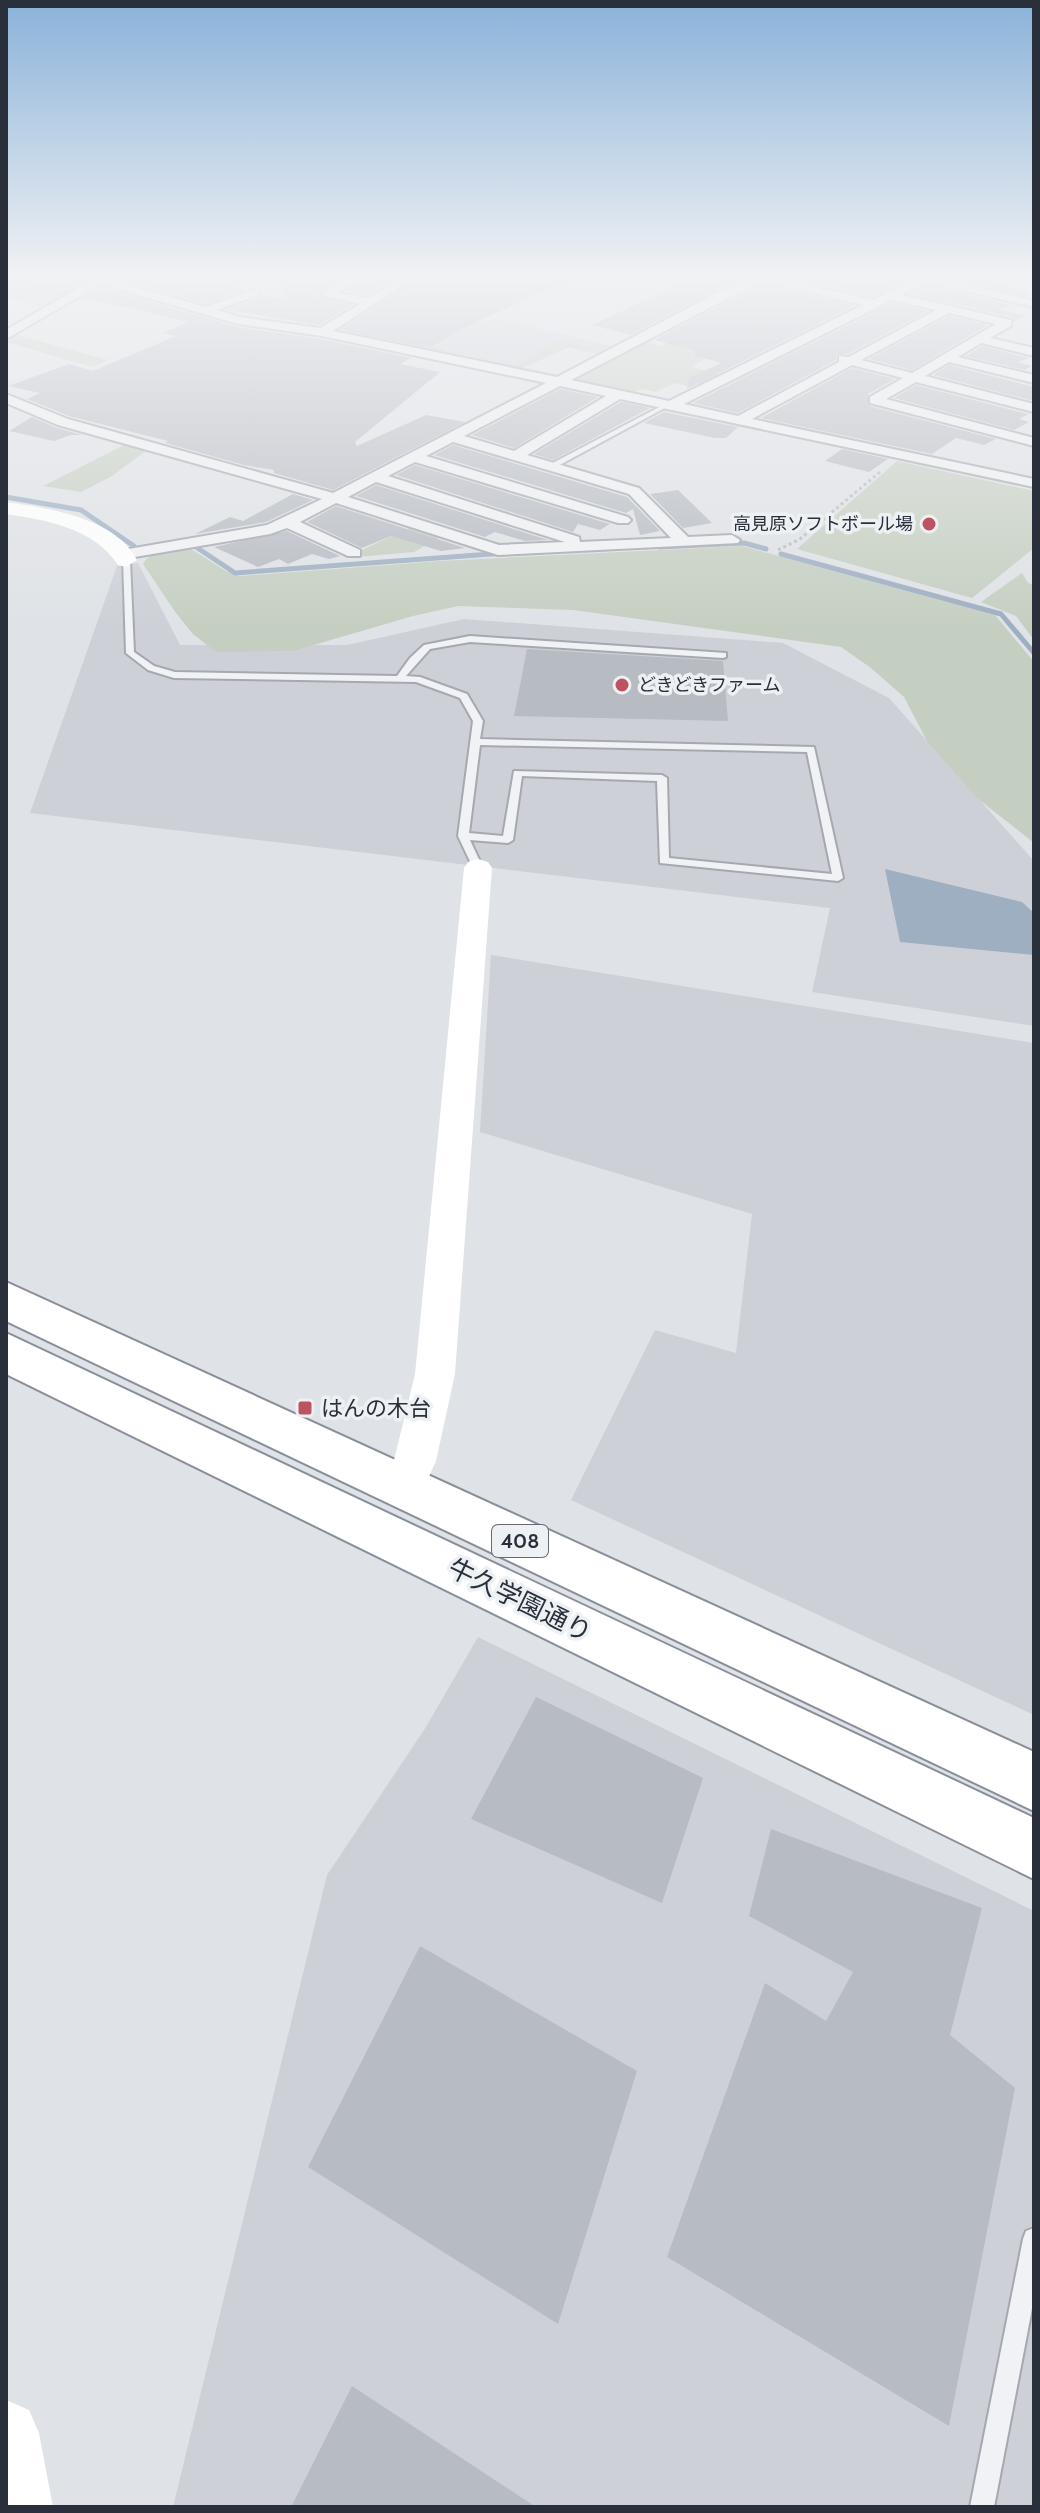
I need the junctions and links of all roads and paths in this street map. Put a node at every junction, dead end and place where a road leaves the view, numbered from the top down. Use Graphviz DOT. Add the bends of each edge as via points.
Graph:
graph roads {
  1 [pos="533,393"];
  2 [pos="615,393"];
  3 [pos="695,393"];
  4 [pos="789,393"];
  5 [pos="887,393"];
  6 [pos="977,393"];
  7 [pos="618,394"];
  8 [pos="6,398"];
  9 [pos="671,405"];
  10 [pos="1034,408"];
  11 [pos="740,420"];
  12 [pos="875,431"];
  13 [pos="452,437"];
  14 [pos="920,441"];
  15 [pos="1034,442"];
  16 [pos="852,444"];
  17 [pos="901,455"];
  18 [pos="515,456"];
  19 [pos="414,457"];
  20 [pos="551,466"];
  21 [pos="376,477"];
  22 [pos="1034,483"];
  23 [pos="333,498"];
  24 [pos="648,504"];
  25 [pos="6,508"];
  26 [pos="623,520"];
  27 [pos="288,522"];
  28 [pos="732,540"];
  29 [pos="684,542"];
  30 [pos="585,545"];
  31 [pos="778,550"];
  32 [pos="354,553"];
  33 [pos="124,557"];
  34 [pos="723,655"];
  35 [pos="399,679"];
  36 [pos="475,742"];
  37 [pos="463,836"];
  38 [pos="478,868"];
  39 [pos="6,1300"];
  40 [pos="6,1352"];
  41 [pos="403,1487"];
  42 [pos="1034,1782"];
  43 [pos="1034,1849"];
  44 [pos="1034,2239"];
  45 [pos="6,2433"];
  46 [pos="19,2507"];
  47 [pos="982,2507"];
  1 -- 13 [label="street"];
  2 -- 7 [label="street"];
  3 -- 9 [label="street"];
  4 -- 11 [label="street"];
  5 -- 15 [label="street" via="875,400"];
  6 -- 10 [label="street"];
  7 -- 9 [label="street"];
  7 -- 18 [label="street"];
  8 -- 23 [label="street" via="63,422"];
  9 -- 11 [label="street"];
  9 -- 20 [label="lane"];
  11 -- 16 [label="street"];
  12 -- 16 [label="street"];
  13 -- 18 [label="street"];
  13 -- 19 [label="street"];
  14 -- 17 [label="street"];
  16 -- 17 [label="street"];
  17 -- 22 [label="street"];
  17 -- 31 [label="path" via="800,539"];
  18 -- 20 [label="street"];
  19 -- 21 [label="street"];
  19 -- 26 [label="street"];
  20 -- 24 [label="street" via="629,489"];
  21 -- 23 [label="street"];
  21 -- 30 [label="street"];
  23 -- 27 [label="street"];
  23 -- 30 [label="street" via="498,550"];
  24 -- 26 [label="street"];
  24 -- 29 [label="street"];
  25 -- 33 [label="street" via="69,518"];
  26 -- 30 [label="street"];
  27 -- 32 [label="street"];
  27 -- 33 [label="street"];
  28 -- 29 [label="street"];
  29 -- 30 [label="street"];
  33 -- 35 [label="lane" via="130,653 151,668 174,675"];
  34 -- 35 [label="lane" via="470,639 427,647"];
  35 -- 36 [label="lane" via="417,679 464,696 478,721"];
  36 -- 37 [label="lane"];
  36 -- 37 [label="lane" via="811,749 838,878 664,861 662,778 517,773 508,840"];
  37 -- 38 [label="lane"];
  38 -- 41 [label="street" via="435,1374 422,1436"];
  39 -- 41 [label="highway, 408"];
  40 -- 43 [label="highway, 牛久学園通り / 408"];
  41 -- 42 [label="highway, 408"];
  44 -- 47 [label="lane"];
  45 -- 46 [label="street"];
}
